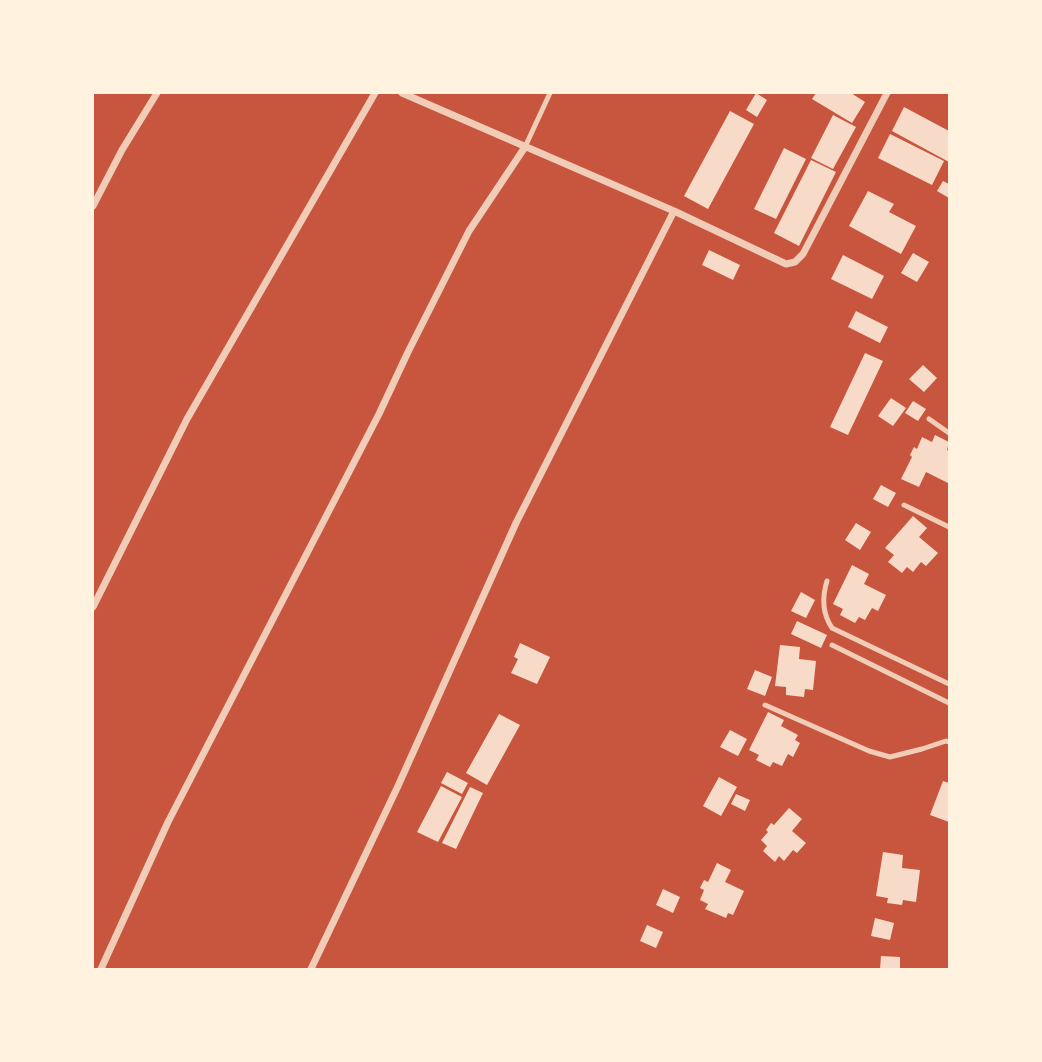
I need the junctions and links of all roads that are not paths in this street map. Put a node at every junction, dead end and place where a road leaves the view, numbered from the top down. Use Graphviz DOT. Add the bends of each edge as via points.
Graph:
graph roads {
  1 [pos="158,93"];
  2 [pos="375,93"];
  3 [pos="402,93"];
  4 [pos="426,93"];
  5 [pos="550,93"];
  6 [pos="887,93"];
  7 [pos="421,101"];
  8 [pos="525,147"];
  9 [pos="93,206"];
  10 [pos="674,211"];
  11 [pos="929,419"];
  12 [pos="949,433"];
  13 [pos="904,505"];
  14 [pos="949,527"];
  15 [pos="827,581"];
  16 [pos="93,607"];
  17 [pos="832,645"];
  18 [pos="949,684"];
  19 [pos="949,703"];
  20 [pos="765,705"];
  21 [pos="949,742"];
  22 [pos="101,969"];
  23 [pos="311,969"];
  1 -- 9 [label="street"];
  2 -- 16 [label="street" via="187,419"];
  3 -- 7 [label="street"];
  4 -- 7 [label="street"];
  5 -- 8 [label="lane"];
  6 -- 10 [label="street" via="795,262 772,259"];
  7 -- 8 [label="street"];
  8 -- 10 [label="street"];
  8 -- 22 [label="street" via="469,231 169,822"];
  10 -- 23 [label="street" via="516,523"];
  11 -- 12 [label="lane"];
  13 -- 14 [label="lane"];
  15 -- 18 [label="lane" via="825,618 832,628"];
  17 -- 19 [label="lane"];
  20 -- 21 [label="lane" via="890,757"];
}
